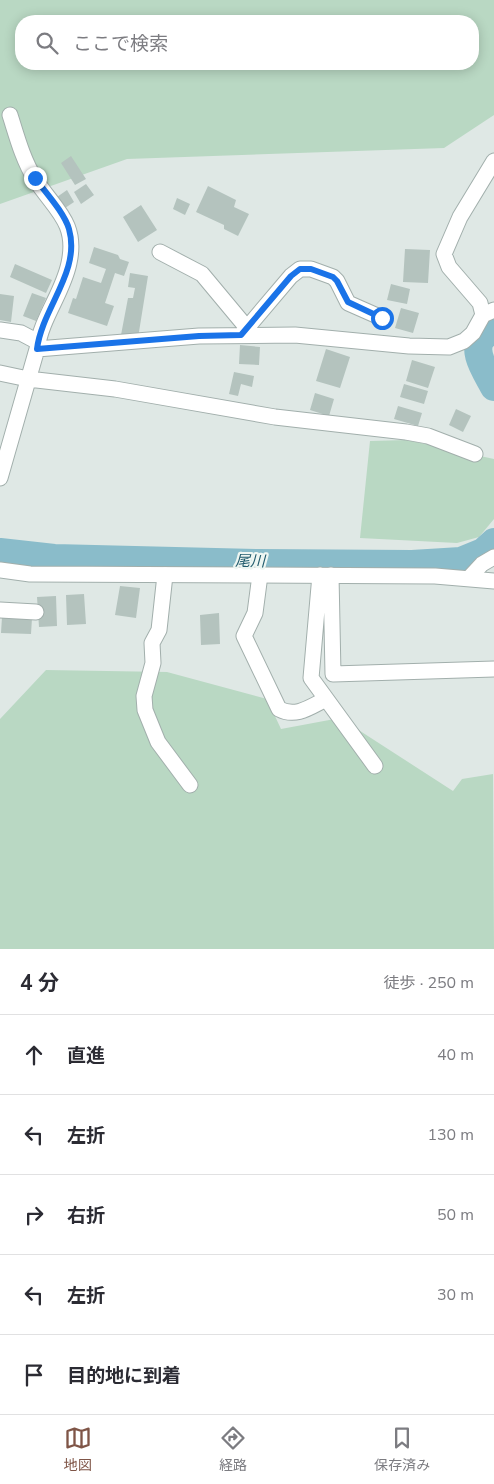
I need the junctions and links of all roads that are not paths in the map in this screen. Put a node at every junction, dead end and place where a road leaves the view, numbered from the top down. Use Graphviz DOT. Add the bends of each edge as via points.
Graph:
graph roads {
  1 [pos="10,115"];
  2 [pos="494,161"];
  3 [pos="160,252"];
  4 [pos="489,313"];
  5 [pos="382,318"];
  6 [pos="0,330"];
  7 [pos="244,332"];
  8 [pos="37,346"];
  9 [pos="0,373"];
  10 [pos="28,379"];
  11 [pos="475,454"];
  12 [pos="0,478"];
  13 [pos="494,557"];
  14 [pos="0,570"];
  15 [pos="165,575"];
  16 [pos="260,575"];
  17 [pos="326,575"];
  18 [pos="469,578"];
  19 [pos="494,581"];
  20 [pos="0,610"];
  21 [pos="36,612"];
  22 [pos="494,669"];
  23 [pos="326,699"];
  24 [pos="375,766"];
  25 [pos="190,785"];
  1 -- 8 [label="street" via="22,152 35,178 63,216 71,244 65,277 39,333"];
  2 -- 4 [label="street" via="460,217 444,254 449,267"];
  3 -- 7 [label="street" via="202,274"];
  4 -- 7 [label="street" via="464,341 449,347"];
  5 -- 7 [label="street" via="348,302 333,277 311,269 300,269"];
  6 -- 8 [label="street" via="21,334"];
  7 -- 8 [label="street"];
  8 -- 10 [label="street"];
  9 -- 10 [label="street"];
  10 -- 11 [label="street" via="115,389 275,418 406,432 428,436"];
  10 -- 12 [label="street"];
  13 -- 18 [label="street"];
  14 -- 15 [label="street" via="30,574"];
  15 -- 16 [label="street"];
  15 -- 25 [label="street" via="159,630 152,643 154,663 144,696 158,742"];
  16 -- 17 [label="street"];
  16 -- 23 [label="street" via="255,613 244,636 279,709 287,713 300,712"];
  17 -- 18 [label="street"];
  17 -- 22 [label="street" via="333,674"];
  17 -- 23 [label="street" via="311,678"];
  18 -- 19 [label="street"];
  20 -- 21 [label="street"];
  23 -- 24 [label="street"];
}
